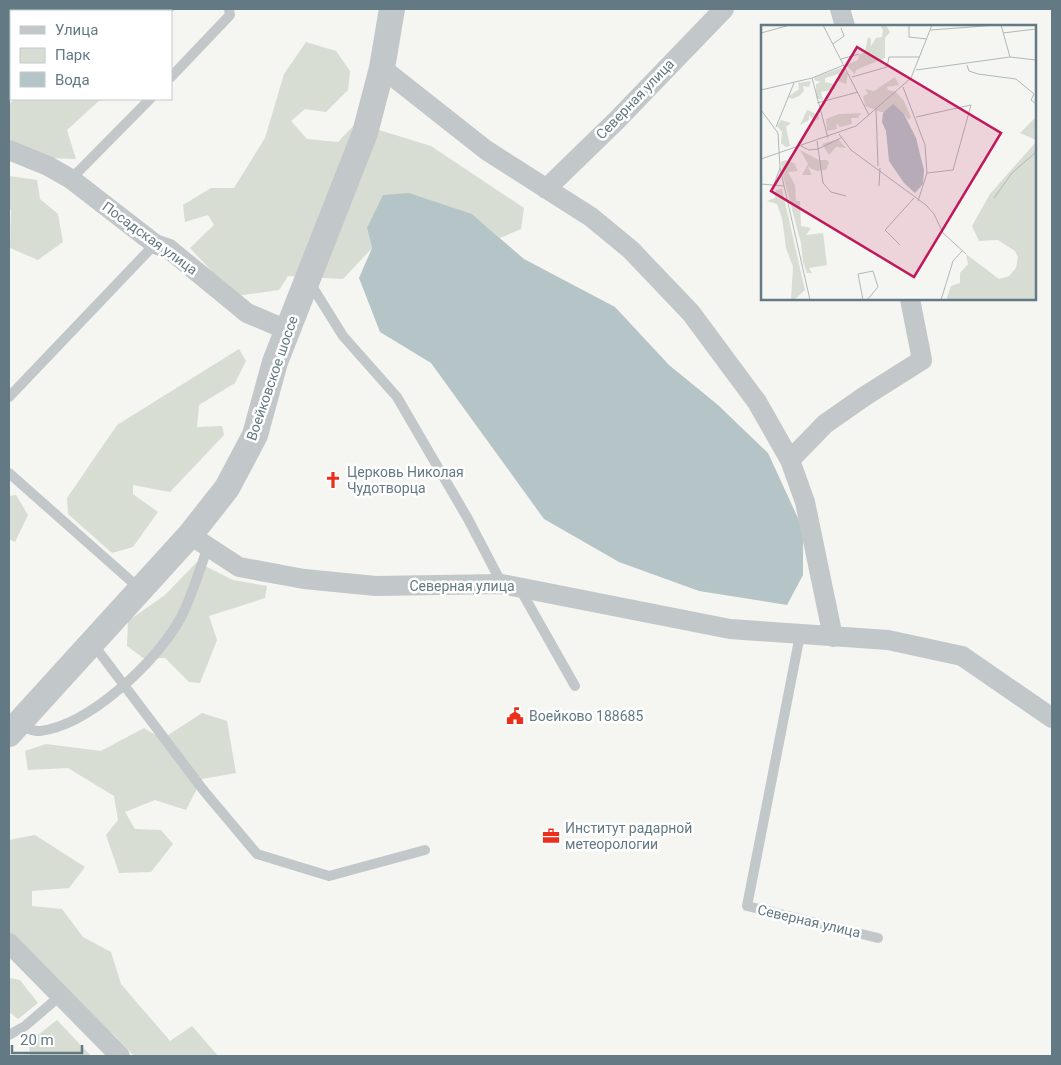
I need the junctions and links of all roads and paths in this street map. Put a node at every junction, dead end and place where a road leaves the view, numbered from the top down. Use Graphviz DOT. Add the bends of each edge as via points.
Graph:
graph roads {
  1 [pos="229,9"];
  2 [pos="392,9"];
  3 [pos="724,9"];
  4 [pos="840,9"];
  5 [pos="845,25"];
  6 [pos="382,68"];
  7 [pos="172,75"];
  8 [pos="149,100"];
  9 [pos="9,150"];
  10 [pos="71,179"];
  11 [pos="546,189"];
  12 [pos="155,244"];
  13 [pos="307,278"];
  14 [pos="910,300"];
  15 [pos="288,330"];
  16 [pos="9,397"];
  17 [pos="790,460"];
  18 [pos="9,473"];
  19 [pos="199,541"];
  20 [pos="510,585"];
  21 [pos="140,589"];
  22 [pos="800,635"];
  23 [pos="833,637"];
  24 [pos="92,643"];
  25 [pos="124,684"];
  26 [pos="575,686"];
  27 [pos="1052,718"];
  28 [pos="13,729"];
  29 [pos="425,850"];
  30 [pos="878,938"];
  31 [pos="9,943"];
  32 [pos="60,996"];
  33 [pos="9,1035"];
  34 [pos="120,1056"];
  1 -- 7 [label="lane" via="230,15"];
  2 -- 6 [label="street, Воейковское шоссе"];
  3 -- 11 [label="street, Северная улица"];
  4 -- 5 [label="street"];
  6 -- 11 [label="street" via="486,150"];
  6 -- 13 [label="street, Воейковское шоссе" via="365,133"];
  8 -- 10 [label="lane"];
  9 -- 10 [label="street, Посадская улица"];
  10 -- 12 [label="street, Посадская улица"];
  11 -- 17 [label="street" via="591,217 631,250 691,313 757,402"];
  12 -- 15 [label="street, Посадская улица" via="169,249 247,313"];
  12 -- 16 [label="lane"];
  13 -- 15 [label="street, Воейковское шоссе"];
  13 -- 20 [label="lane" via="343,336 396,397"];
  14 -- 17 [label="street" via="922,360 825,424"];
  15 -- 19 [label="street, Воейковское шоссе" via="275,362 255,435"];
  17 -- 23 [label="street" via="804,502"];
  18 -- 21 [label="lane"];
  19 -- 20 [label="street, Северная улица" via="239,567 304,579 376,586"];
  19 -- 21 [label="street, Воейковское шоссе"];
  19 -- 25 [label="lane" via="181,618 163,645"];
  20 -- 22 [label="street, Северная улица" via="730,629"];
  20 -- 26 [label="lane"];
  21 -- 24 [label="street, Воейковское шоссе"];
  22 -- 23 [label="street, Северная улица"];
  22 -- 30 [label="lane, Северная улица" via="747,906"];
  23 -- 27 [label="street, Северная улица" via="888,640 962,656"];
  24 -- 25 [label="lane"];
  24 -- 28 [label="street, Воейковское шоссе"];
  25 -- 28 [label="lane" via="76,721 39,732"];
  25 -- 29 [label="lane" via="204,791 257,854 329,876"];
  31 -- 32 [label="street"];
  32 -- 33 [label="lane" via="25,1026"];
  32 -- 34 [label="street"];
}
